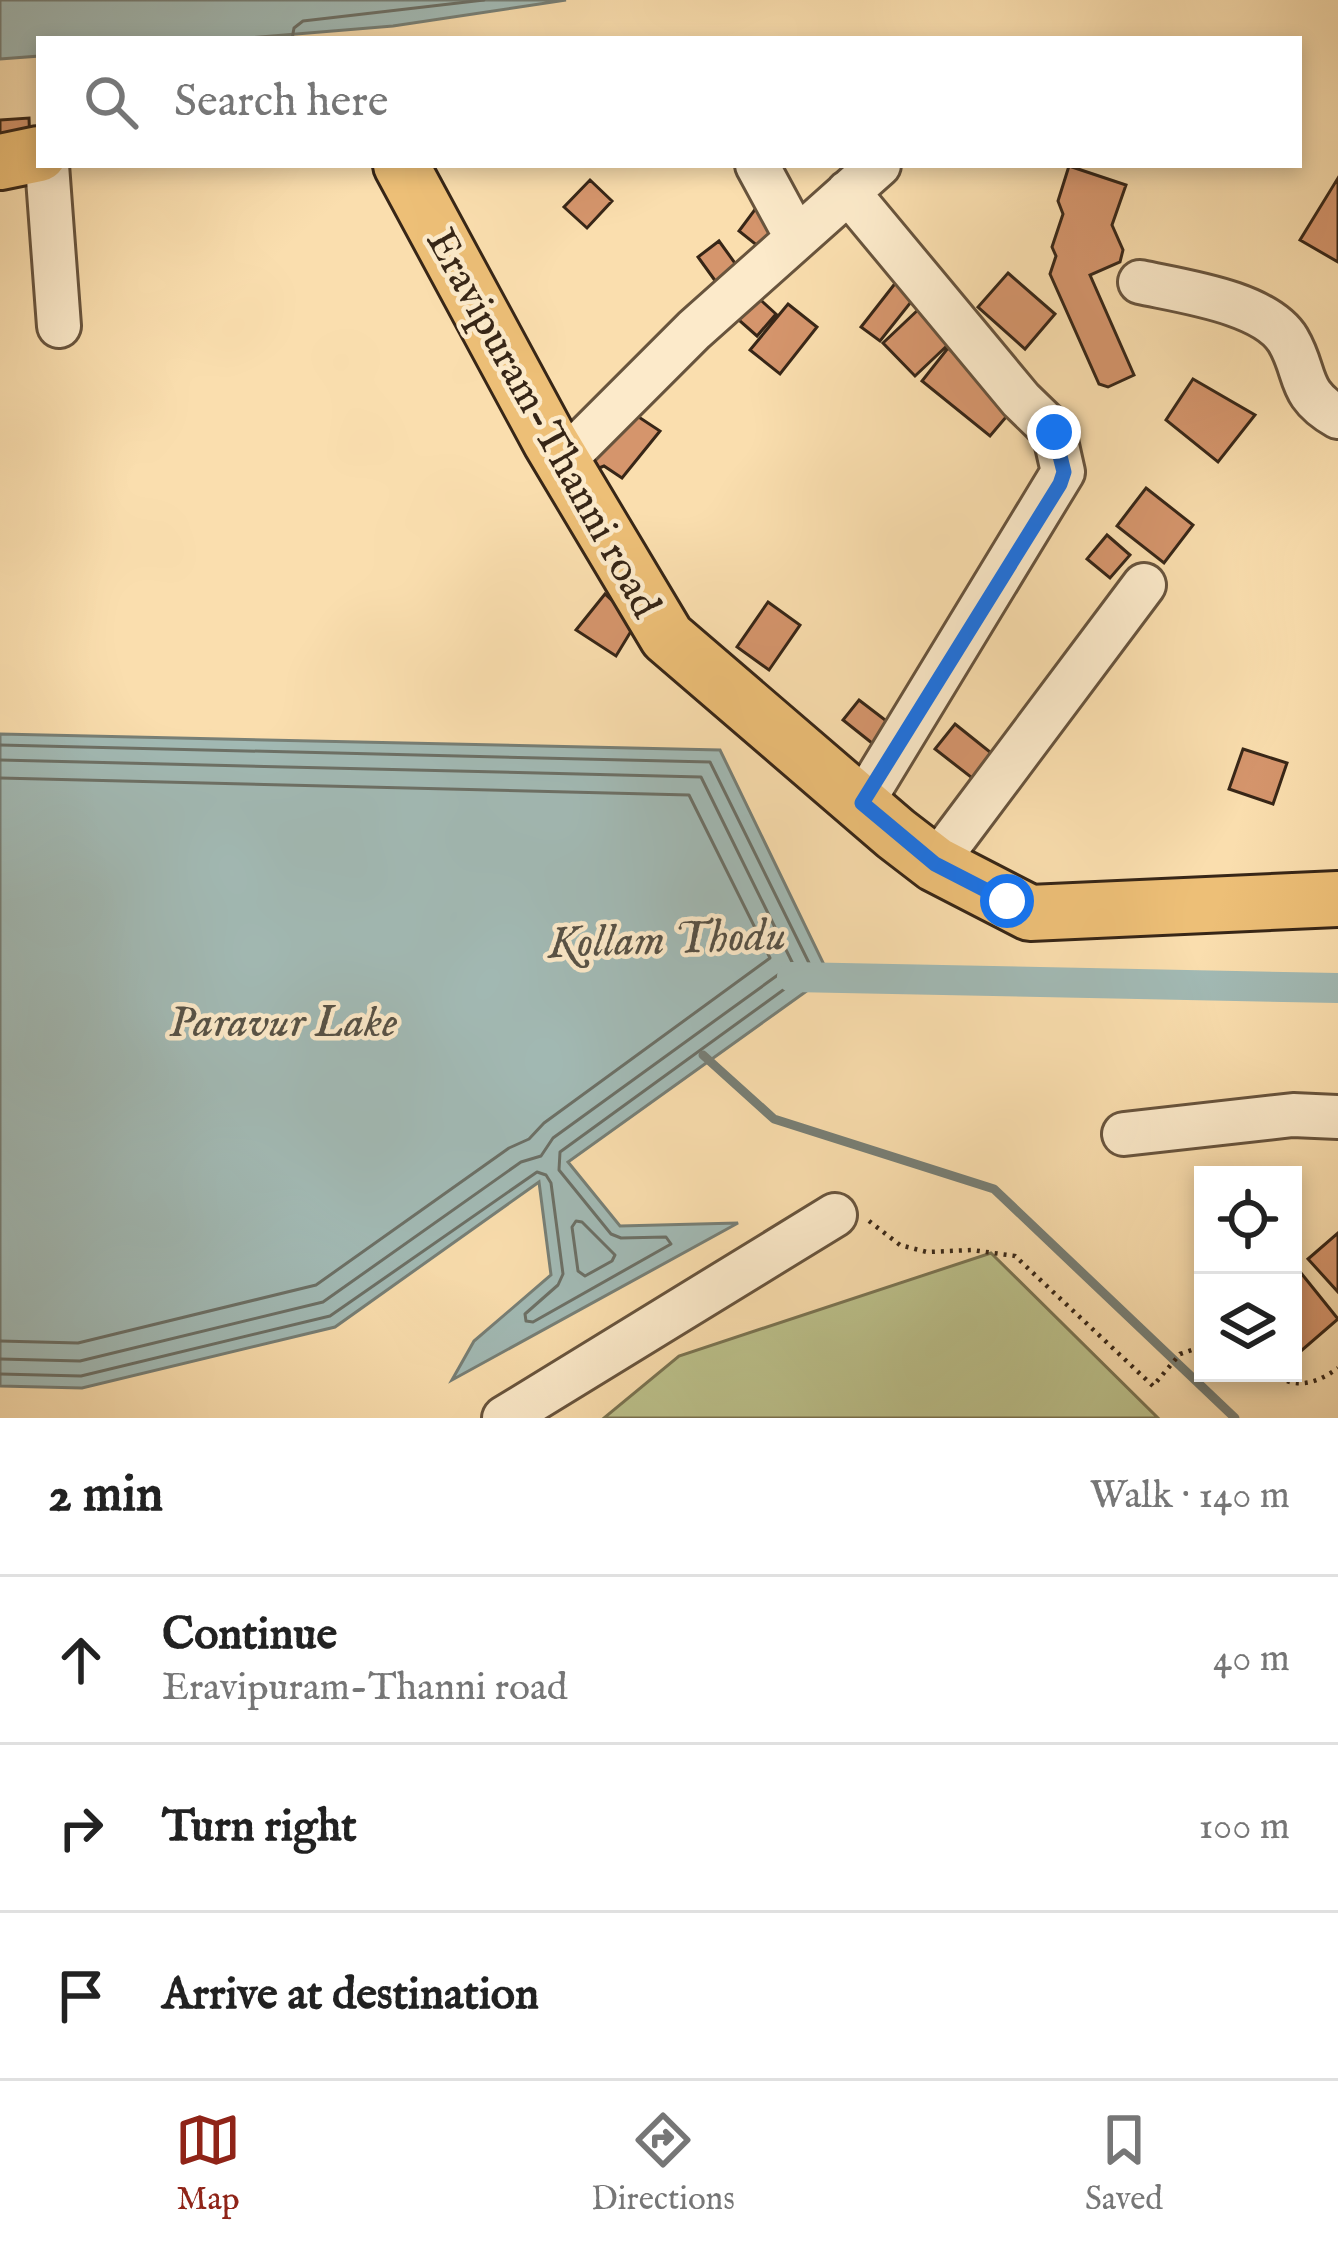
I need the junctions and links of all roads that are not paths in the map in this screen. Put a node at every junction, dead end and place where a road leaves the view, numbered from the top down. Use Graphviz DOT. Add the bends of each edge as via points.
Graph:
graph roads {
  1 [pos="36,155"];
  2 [pos="0,162"];
  3 [pos="47,168"];
  4 [pos="402,168"];
  5 [pos="759,168"];
  6 [pos="864,178"];
  7 [pos="796,237"];
  8 [pos="1140,282"];
  9 [pos="58,326"];
  10 [pos="1338,417"];
  11 [pos="563,461"];
  12 [pos="1144,586"];
  13 [pos="862,803"];
  14 [pos="935,864"];
  15 [pos="1338,899"];
  16 [pos="1338,1118"];
  17 [pos="1124,1134"];
  18 [pos="835,1215"];
  19 [pos="504,1418"];
  1 -- 2 [label="main road"];
  3 -- 9 [label="street"];
  4 -- 11 [label="main road, Eravipuram-Thanni road"];
  5 -- 7 [label="street"];
  6 -- 7 [label="street"];
  6 -- 13 [label="street" via="1022,400 1054,432 1064,472"];
  7 -- 11 [label="street"];
  8 -- 10 [label="street" via="1259,317 1287,338 1306,390"];
  11 -- 13 [label="main road, Eravipuram-Thanni road" via="667,637"];
  12 -- 14 [label="street"];
  13 -- 14 [label="main road, Eravipuram-Thanni road"];
  14 -- 15 [label="main road, Eravipuram-Thanni road" via="1039,914"];
  16 -- 17 [label="street" via="1293,1115"];
  18 -- 19 [label="street"];
}
